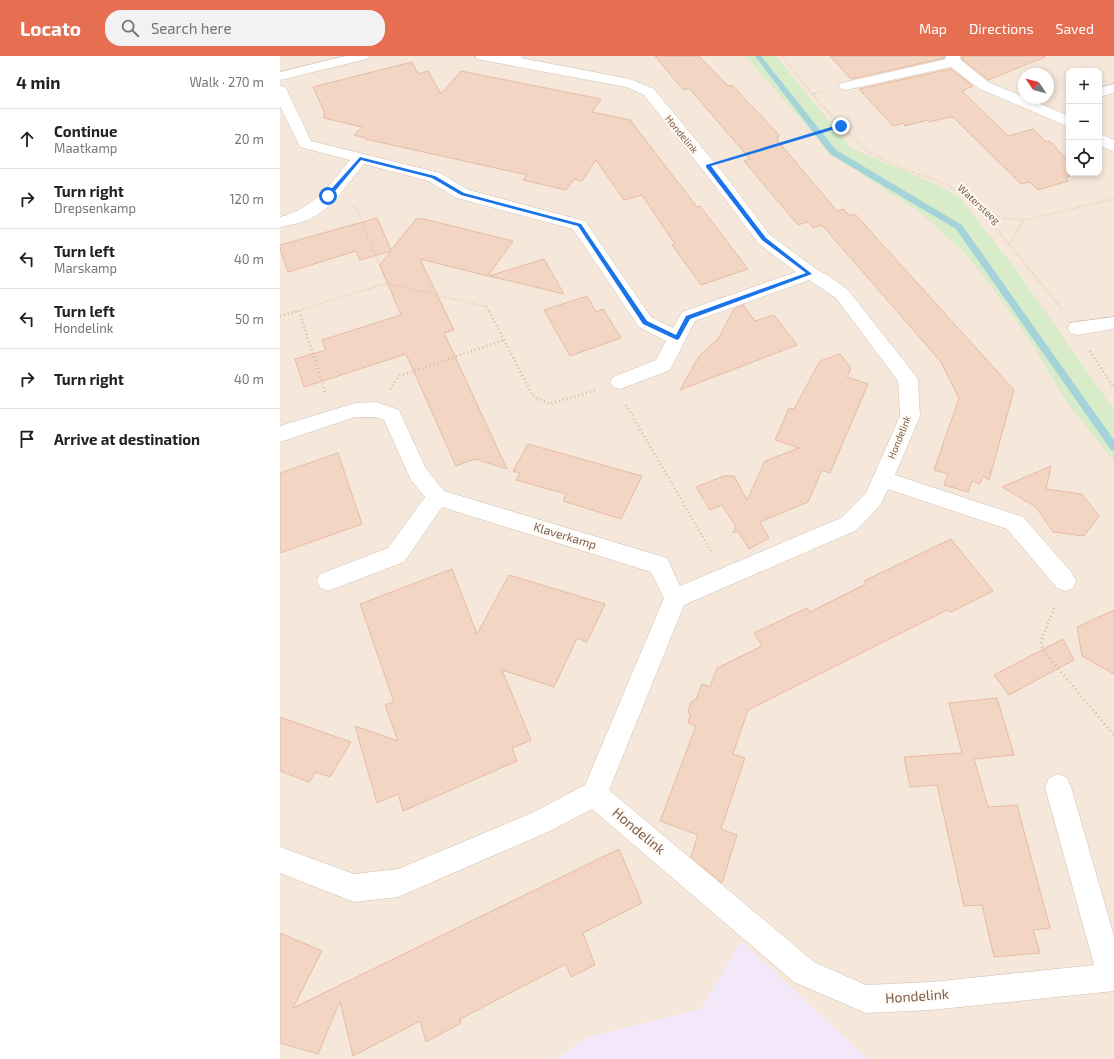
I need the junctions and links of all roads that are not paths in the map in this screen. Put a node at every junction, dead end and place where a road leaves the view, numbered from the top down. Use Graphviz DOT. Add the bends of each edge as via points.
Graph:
graph roads {
  1 [pos="362,56"];
  2 [pos="482,56"];
  3 [pos="514,59"];
  4 [pos="953,59"];
  5 [pos="280,76"];
  6 [pos="846,86"];
  7 [pos="1114,88"];
  8 [pos="280,90"];
  9 [pos="1102,91"];
  10 [pos="1066,108"];
  11 [pos="1055,116"];
  12 [pos="1066,121"];
  13 [pos="1102,140"];
  14 [pos="1114,147"];
  15 [pos="360,158"];
  16 [pos="280,222"];
  17 [pos="810,274"];
  18 [pos="1114,323"];
  19 [pos="1077,328"];
  20 [pos="677,338"];
  21 [pos="621,390"];
  22 [pos="280,434"];
  23 [pos="882,478"];
  24 [pos="437,497"];
  25 [pos="328,580"];
  26 [pos="1065,581"];
  27 [pos="675,598"];
  28 [pos="1058,787"];
  29 [pos="594,794"];
  30 [pos="280,860"];
  1 -- 5 [label="street"];
  2 -- 3 [label="street, Hondelink"];
  3 -- 17 [label="street, Hondelink" via="630,83 649,92 764,239"];
  4 -- 6 [label="street"];
  4 -- 11 [label="street" via="983,85"];
  7 -- 9 [label="street"];
  8 -- 15 [label="street" via="305,144"];
  10 -- 11 [label="street"];
  11 -- 12 [label="street"];
  13 -- 14 [label="street"];
  15 -- 16 [label="street" via="313,210"];
  15 -- 20 [label="street" via="434,177 463,194 579,225 645,322"];
  17 -- 20 [label="street" via="688,318"];
  17 -- 23 [label="street, Hondelink" via="842,294 908,380 910,416"];
  18 -- 19 [label="street"];
  20 -- 21 [label="street" via="662,365"];
  22 -- 24 [label="street" via="355,410 376,409 392,415 418,474"];
  23 -- 26 [label="street" via="1015,523"];
  23 -- 27 [label="street, Hondelink" via="874,498 849,524"];
  24 -- 25 [label="street" via="396,555"];
  24 -- 27 [label="street, Klaverkamp" via="659,565"];
  27 -- 29 [label="street"];
  28 -- 29 [label="street, Hondelink" via="1112,978 931,996 866,999 804,972"];
  29 -- 30 [label="street" via="540,822 398,883 354,888"];
}
